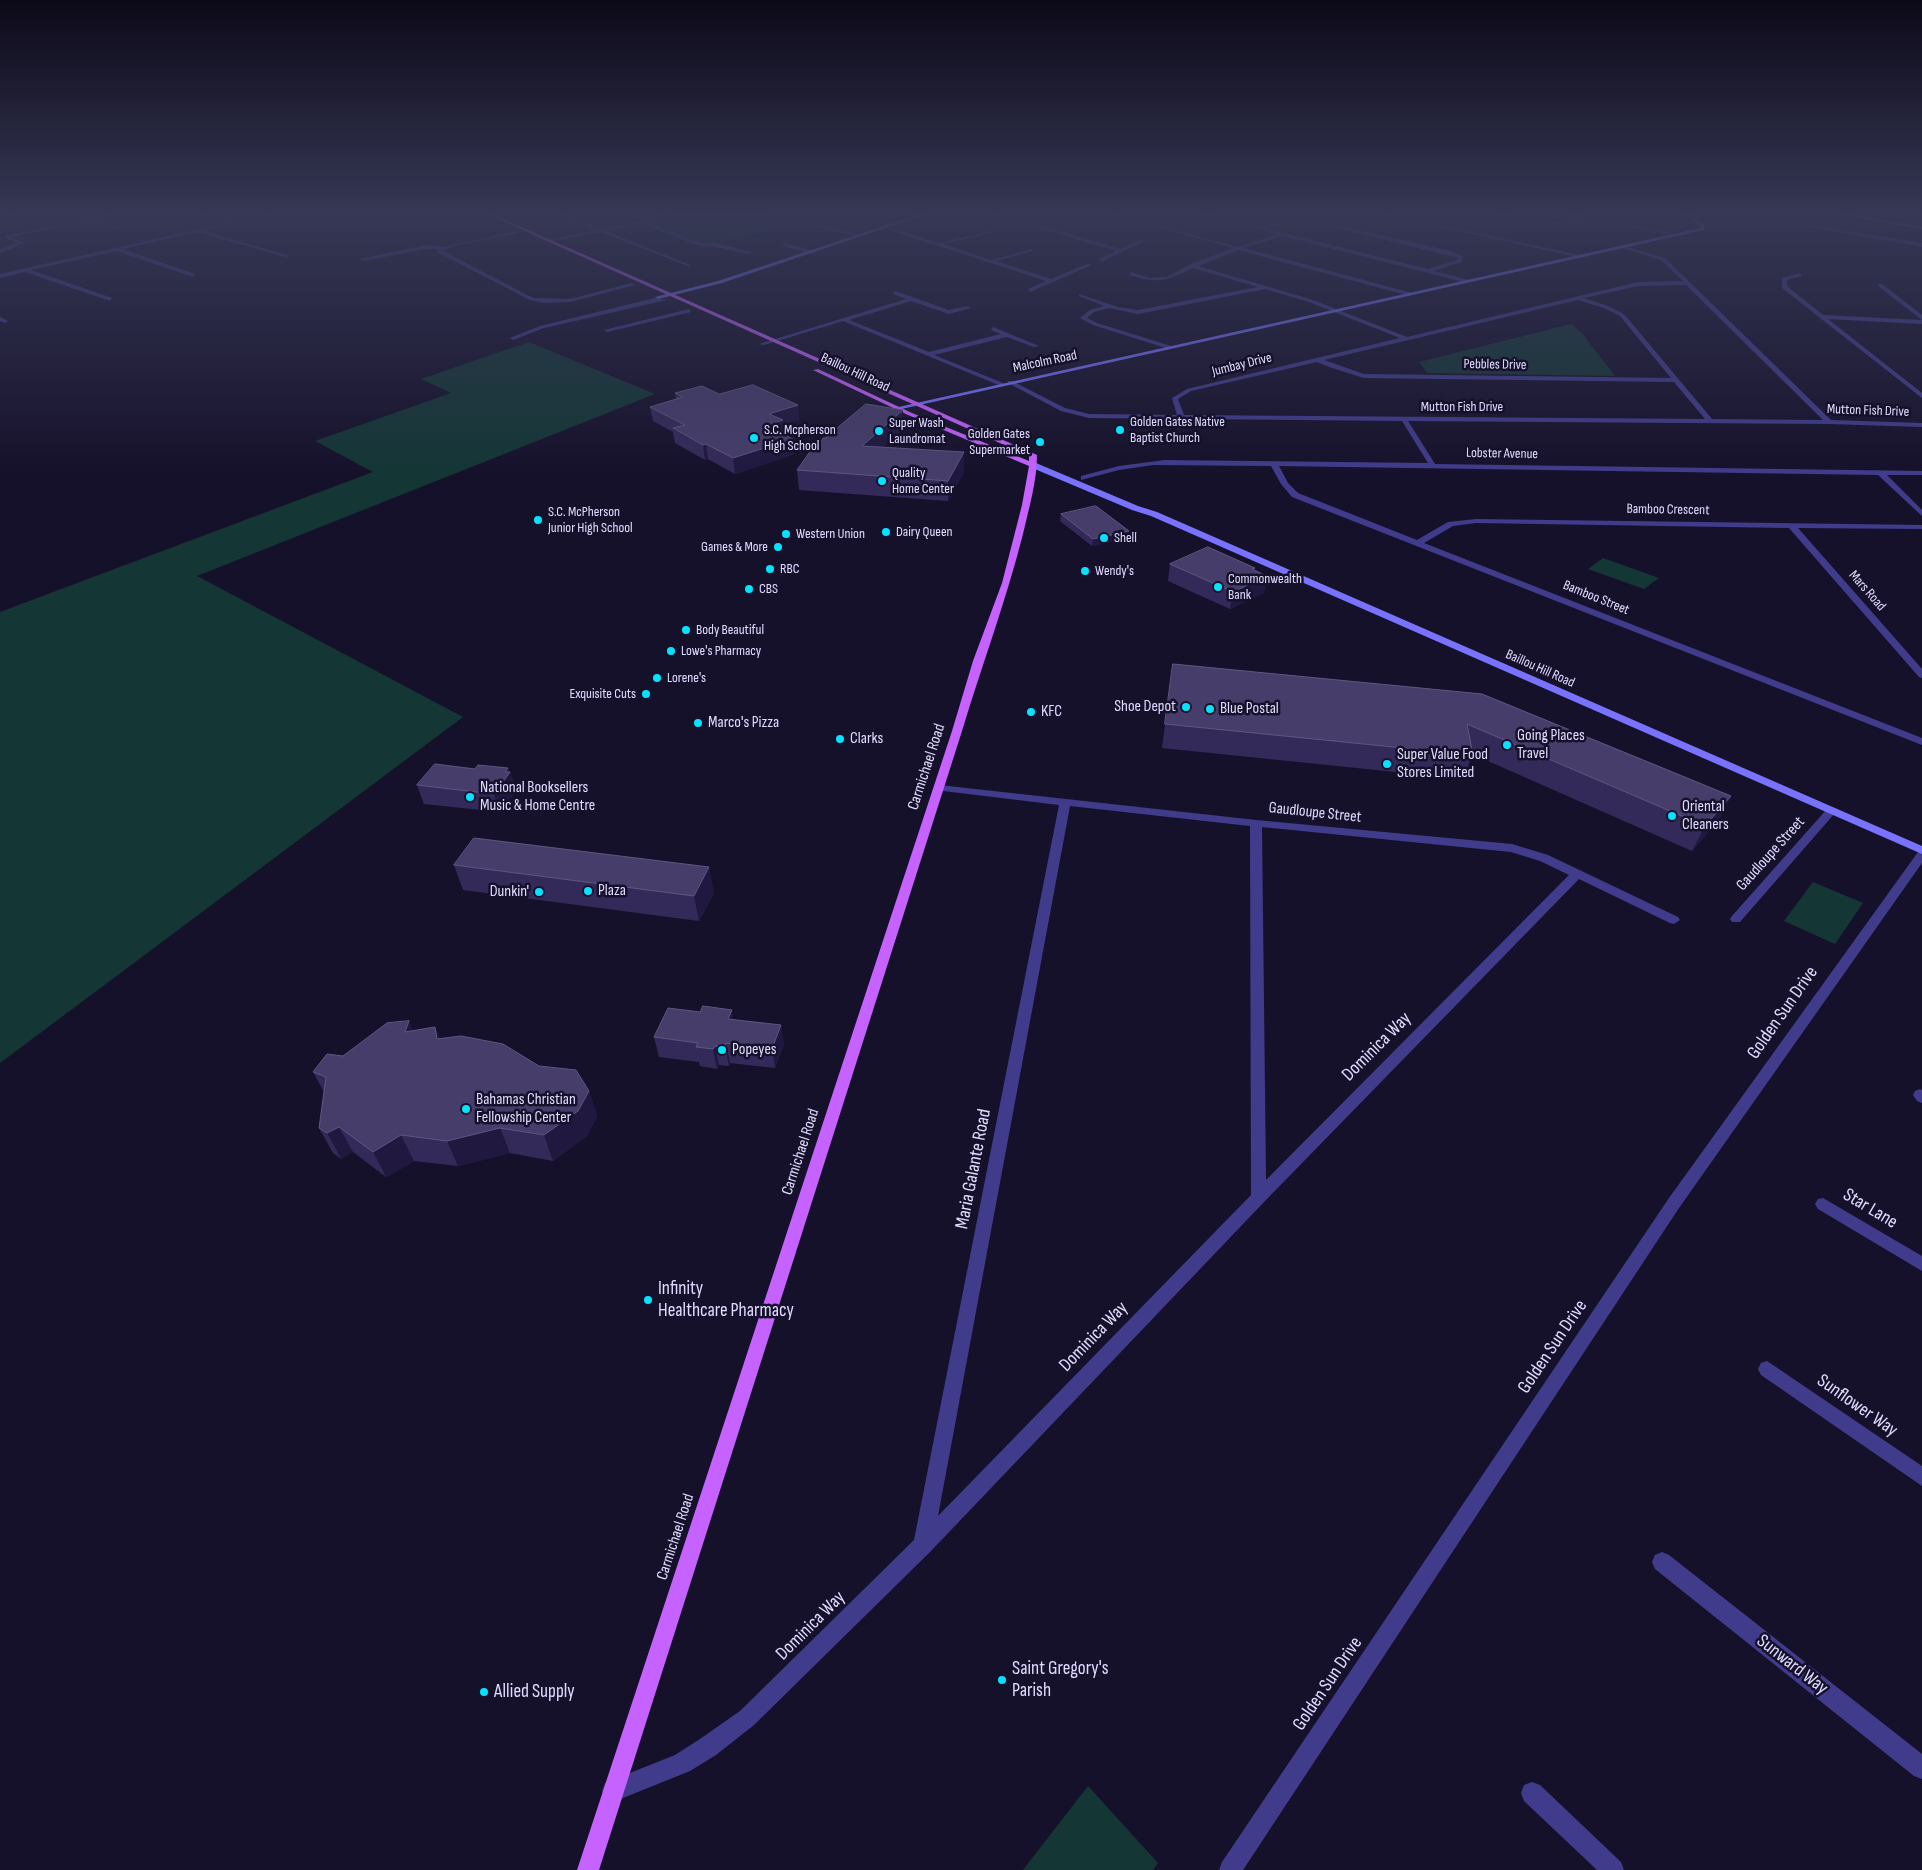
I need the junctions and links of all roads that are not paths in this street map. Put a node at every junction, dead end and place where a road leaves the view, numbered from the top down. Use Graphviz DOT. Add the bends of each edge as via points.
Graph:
graph roads {
  1 [pos="537,300"];
  2 [pos="560,300"];
  3 [pos="648,300"];
  4 [pos="663,300"];
  5 [pos="682,300"];
  6 [pos="904,300"];
  7 [pos="917,300"];
  8 [pos="1094,300"];
  9 [pos="1206,300"];
  10 [pos="1305,300"];
  11 [pos="1381,300"];
  12 [pos="1567,300"];
  13 [pos="1584,300"];
  14 [pos="1705,300"];
  15 [pos="1801,300"];
  16 [pos="1898,300"];
  17 [pos="1108,306"];
  18 [pos="968,308"];
  19 [pos="1336,310"];
  20 [pos="689,311"];
  21 [pos="1822,317"];
  22 [pos="842,319"];
  23 [pos="1922,320"];
  24 [pos="729,329"];
  25 [pos="993,329"];
  26 [pos="607,330"];
  27 [pos="1006,335"];
  28 [pos="514,338"];
  29 [pos="1405,338"];
  30 [pos="754,340"];
  31 [pos="771,345"];
  32 [pos="1036,346"];
  33 [pos="1169,347"];
  34 [pos="929,354"];
  35 [pos="1317,359"];
  36 [pos="805,364"];
  37 [pos="1675,380"];
  38 [pos="1010,382"];
  39 [pos="1001,384"];
  40 [pos="1922,396"];
  41 [pos="914,404"];
  42 [pos="897,408"];
  43 [pos="1182,417"];
  44 [pos="1404,420"];
  45 [pos="1710,422"];
  46 [pos="1828,422"];
  47 [pos="1922,425"];
  48 [pos="1002,453"];
  49 [pos="1033,456"];
  50 [pos="1274,464"];
  51 [pos="1016,466"];
  52 [pos="1432,466"];
  53 [pos="1879,471"];
  54 [pos="1029,472"];
  55 [pos="1922,472"];
  56 [pos="1084,478"];
  57 [pos="1147,511"];
  58 [pos="1922,514"];
  59 [pos="1792,526"];
  60 [pos="1922,527"];
  61 [pos="1418,543"];
  62 [pos="1922,675"];
  63 [pos="1920,739"];
  64 [pos="939,788"];
  65 [pos="1065,801"];
  66 [pos="1832,812"];
  67 [pos="1256,823"];
  68 [pos="1922,850"];
  69 [pos="1922,854"];
  70 [pos="1578,874"];
  71 [pos="1736,919"];
  72 [pos="1674,920"];
  73 [pos="1259,1197"];
  74 [pos="1823,1204"];
  75 [pos="1922,1264"];
  76 [pos="1767,1370"];
  77 [pos="1922,1477"];
  78 [pos="923,1545"];
  79 [pos="1662,1562"];
  80 [pos="1922,1768"];
  81 [pos="613,1791"];
  82 [pos="1532,1793"];
  83 [pos="588,1870"];
  84 [pos="1230,1870"];
  85 [pos="1613,1870"];
  1 -- 2 [label="street"];
  3 -- 28 [label="street" via="542,327"];
  4 -- 20 [label="main road"];
  5 -- 31 [label="main road, Baillou Hill Road"];
  6 -- 22 [label="street"];
  7 -- 18 [label="street" via="949,312"];
  8 -- 17 [label="street"];
  9 -- 17 [label="street" via="1149,312"];
  10 -- 19 [label="street"];
  11 -- 19 [label="main road, Malcolm Road"];
  12 -- 29 [label="street, Jumbay Drive"];
  13 -- 37 [label="street" via="1622,315"];
  14 -- 46 [label="street"];
  15 -- 21 [label="street"];
  16 -- 23 [label="street"];
  17 -- 33 [label="street" via="1083,318"];
  19 -- 29 [label="street"];
  19 -- 33 [label="main road, Malcolm Road"];
  20 -- 24 [label="main road"];
  20 -- 26 [label="street"];
  21 -- 23 [label="street"];
  21 -- 40 [label="street"];
  22 -- 31 [label="street"];
  22 -- 34 [label="street"];
  25 -- 27 [label="street"];
  27 -- 32 [label="street"];
  27 -- 34 [label="street"];
  29 -- 35 [label="street, Jumbay Drive"];
  30 -- 31 [label="main road, Baillou Hill Road"];
  31 -- 41 [label="main road, Baillou Hill Road"];
  33 -- 38 [label="main road, Malcolm Road"];
  34 -- 39 [label="street"];
  35 -- 37 [label="street, Pebbles Drive" via="1364,376"];
  35 -- 43 [label="street, Jumbay Drive" via="1181,394 1175,402"];
  36 -- 42 [label="main road, Baillou Hill Road"];
  37 -- 45 [label="street"];
  38 -- 39 [label="main road, Malcolm Road"];
  38 -- 43 [label="street, Mutton Fish Drive" via="1044,401 1078,414"];
  39 -- 41 [label="main road, Malcolm Road"];
  41 -- 42 [label="main road, Malcolm Road"];
  41 -- 49 [label="main road, Baillou Hill Road"];
  42 -- 48 [label="main road, Baillou Hill Road"];
  43 -- 44 [label="street, Mutton Fish Drive"];
  44 -- 45 [label="street, Mutton Fish Drive"];
  44 -- 52 [label="street"];
  45 -- 46 [label="street, Mutton Fish Drive"];
  46 -- 47 [label="street, Mutton Fish Drive"];
  48 -- 51 [label="main road"];
  48 -- 54 [label="main road, Baillou Hill Road"];
  49 -- 54 [label="main road, Carmichael Road"];
  49 -- 56 [label="main road, Baillou Hill Road"];
  50 -- 52 [label="street, Lobster Avenue"];
  50 -- 56 [label="street, Lobster Avenue" via="1141,463"];
  50 -- 61 [label="street, Bamboo Street" via="1295,495"];
  52 -- 53 [label="street, Lobster Avenue"];
  53 -- 55 [label="street, Lobster Avenue"];
  53 -- 58 [label="street"];
  54 -- 57 [label="main road, Baillou Hill Road"];
  54 -- 64 [label="main road, Carmichael Road" via="1026,505 1006,583"];
  56 -- 57 [label="main road, Baillou Hill Road"];
  57 -- 66 [label="main road, Baillou Hill Road"];
  59 -- 60 [label="street, Bamboo Crescent"];
  59 -- 61 [label="street, Bamboo Crescent" via="1476,521 1451,524"];
  59 -- 62 [label="street, Mars Road"];
  61 -- 63 [label="street, Bamboo Street"];
  64 -- 65 [label="street, Gaudloupe Street"];
  64 -- 81 [label="main road, Carmichael Road"];
  65 -- 67 [label="street, Gaudloupe Street"];
  65 -- 78 [label="street, Maria Galante Road"];
  66 -- 68 [label="main road, Baillou Hill Road"];
  66 -- 71 [label="street, Gaudloupe Street"];
  67 -- 70 [label="street, Gaudloupe Street" via="1512,848"];
  67 -- 73 [label="street"];
  69 -- 84 [label="street, Golden Sun Drive" via="1674,1203"];
  70 -- 72 [label="street, Gaudloupe Street"];
  70 -- 73 [label="street, Dominica Way"];
  73 -- 78 [label="street, Dominica Way"];
  74 -- 75 [label="street, Star Lane"];
  76 -- 77 [label="street, Sunflower Way"];
  78 -- 81 [label="street, Dominica Way" via="747,1718 682,1763"];
  79 -- 80 [label="street, Sunward Way"];
  81 -- 83 [label="main road, Carmichael Road"];
  82 -- 85 [label="street"];
}
